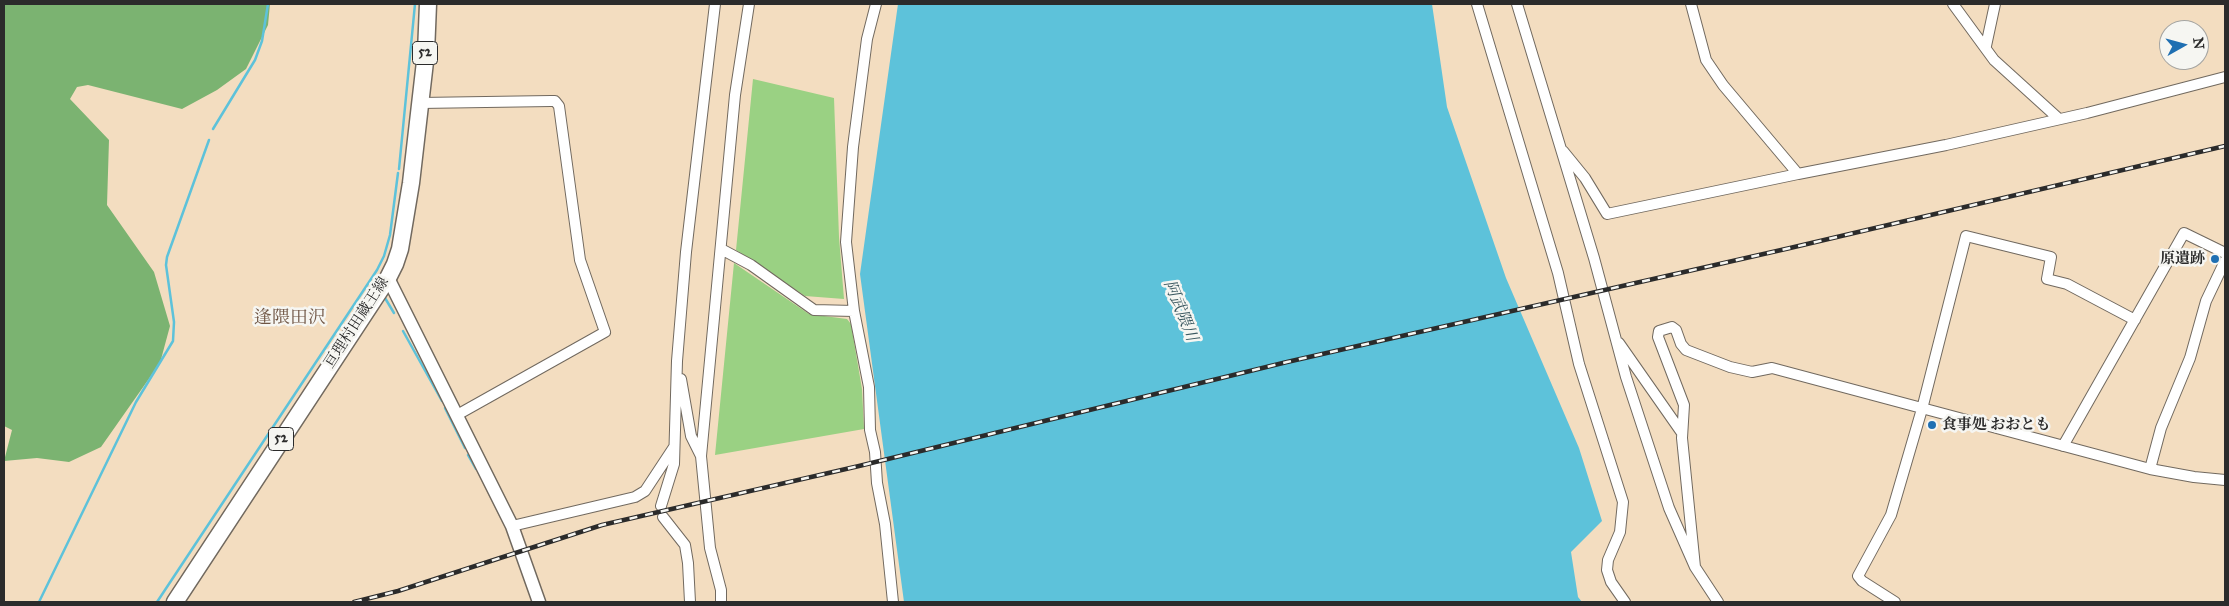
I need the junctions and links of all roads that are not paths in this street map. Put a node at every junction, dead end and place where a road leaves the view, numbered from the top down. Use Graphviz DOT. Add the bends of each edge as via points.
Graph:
graph roads {
  1 [pos="428,4"];
  2 [pos="715,4"];
  3 [pos="749,4"];
  4 [pos="876,4"];
  5 [pos="1477,4"];
  6 [pos="1517,4"];
  7 [pos="1692,4"];
  8 [pos="1953,4"];
  9 [pos="1995,4"];
  10 [pos="1986,46"];
  11 [pos="2225,77"];
  12 [pos="420,103"];
  13 [pos="2060,119"];
  14 [pos="1560,148"];
  15 [pos="1798,174"];
  16 [pos="721,250"];
  17 [pos="2225,253"];
  18 [pos="2225,261"];
  19 [pos="388,278"];
  20 [pos="854,311"];
  21 [pos="2135,320"];
  22 [pos="1615,338"];
  23 [pos="677,361"];
  24 [pos="1922,409"];
  25 [pos="457,415"];
  26 [pos="1682,433"];
  27 [pos="2063,446"];
  28 [pos="674,447"];
  29 [pos="701,456"];
  30 [pos="2150,469"];
  31 [pos="2225,480"];
  32 [pos="661,506"];
  33 [pos="663,517"];
  34 [pos="512,526"];
  35 [pos="1695,567"];
  36 [pos="175,602"];
  37 [pos="539,602"];
  38 [pos="690,602"];
  39 [pos="722,602"];
  40 [pos="893,602"];
  41 [pos="1625,602"];
  42 [pos="1718,602"];
  43 [pos="1895,602"];
  1 -- 12 [label="main road, 亘理村田蔵王線 / 52"];
  2 -- 23 [label="street" via="686,252"];
  3 -- 16 [label="street" via="736,95"];
  4 -- 20 [label="street" via="867,39 846,242"];
  5 -- 41 [label="street" via="1558,273 1578,364 1623,502 1620,532 1607,570"];
  6 -- 14 [label="street"];
  7 -- 15 [label="street" via="1706,60"];
  8 -- 10 [label="street"];
  9 -- 10 [label="street"];
  10 -- 13 [label="street" via="1994,60"];
  11 -- 13 [label="street"];
  12 -- 19 [label="main road, 亘理村田蔵王線 / 52" via="400,249"];
  12 -- 25 [label="street" via="555,101 559,106 580,260 605,332"];
  13 -- 15 [label="street"];
  14 -- 15 [label="street" via="1585,178 1606,214"];
  14 -- 22 [label="street"];
  16 -- 20 [label="street" via="751,265 814,310"];
  16 -- 29 [label="street"];
  17 -- 21 [label="street" via="2184,233"];
  18 -- 30 [label="street" via="2206,301 2190,358 2161,428"];
  19 -- 25 [label="street"];
  19 -- 36 [label="main road, 亘理村田蔵王線 / 52"];
  20 -- 40 [label="street" via="869,387 870,430"];
  21 -- 24 [label="street" via="2067,284 2047,280 2051,257 1966,236"];
  21 -- 27 [label="street"];
  22 -- 26 [label="street"];
  22 -- 35 [label="street" via="1669,508"];
  23 -- 28 [label="street"];
  23 -- 29 [label="street" via="691,436"];
  24 -- 26 [label="street" via="1772,368 1752,372 1710,361 1686,350 1672,327 1660,331 1658,337 1684,405"];
  24 -- 27 [label="street"];
  24 -- 43 [label="street" via="1891,515 1858,576"];
  25 -- 34 [label="street"];
  26 -- 35 [label="street"];
  27 -- 30 [label="street"];
  28 -- 32 [label="street" via="674,464"];
  28 -- 34 [label="street" via="645,491 634,497"];
  29 -- 39 [label="street" via="710,548"];
  30 -- 31 [label="street"];
  33 -- 38 [label="street" via="685,545"];
  34 -- 37 [label="street"];
  35 -- 42 [label="street"];
}
